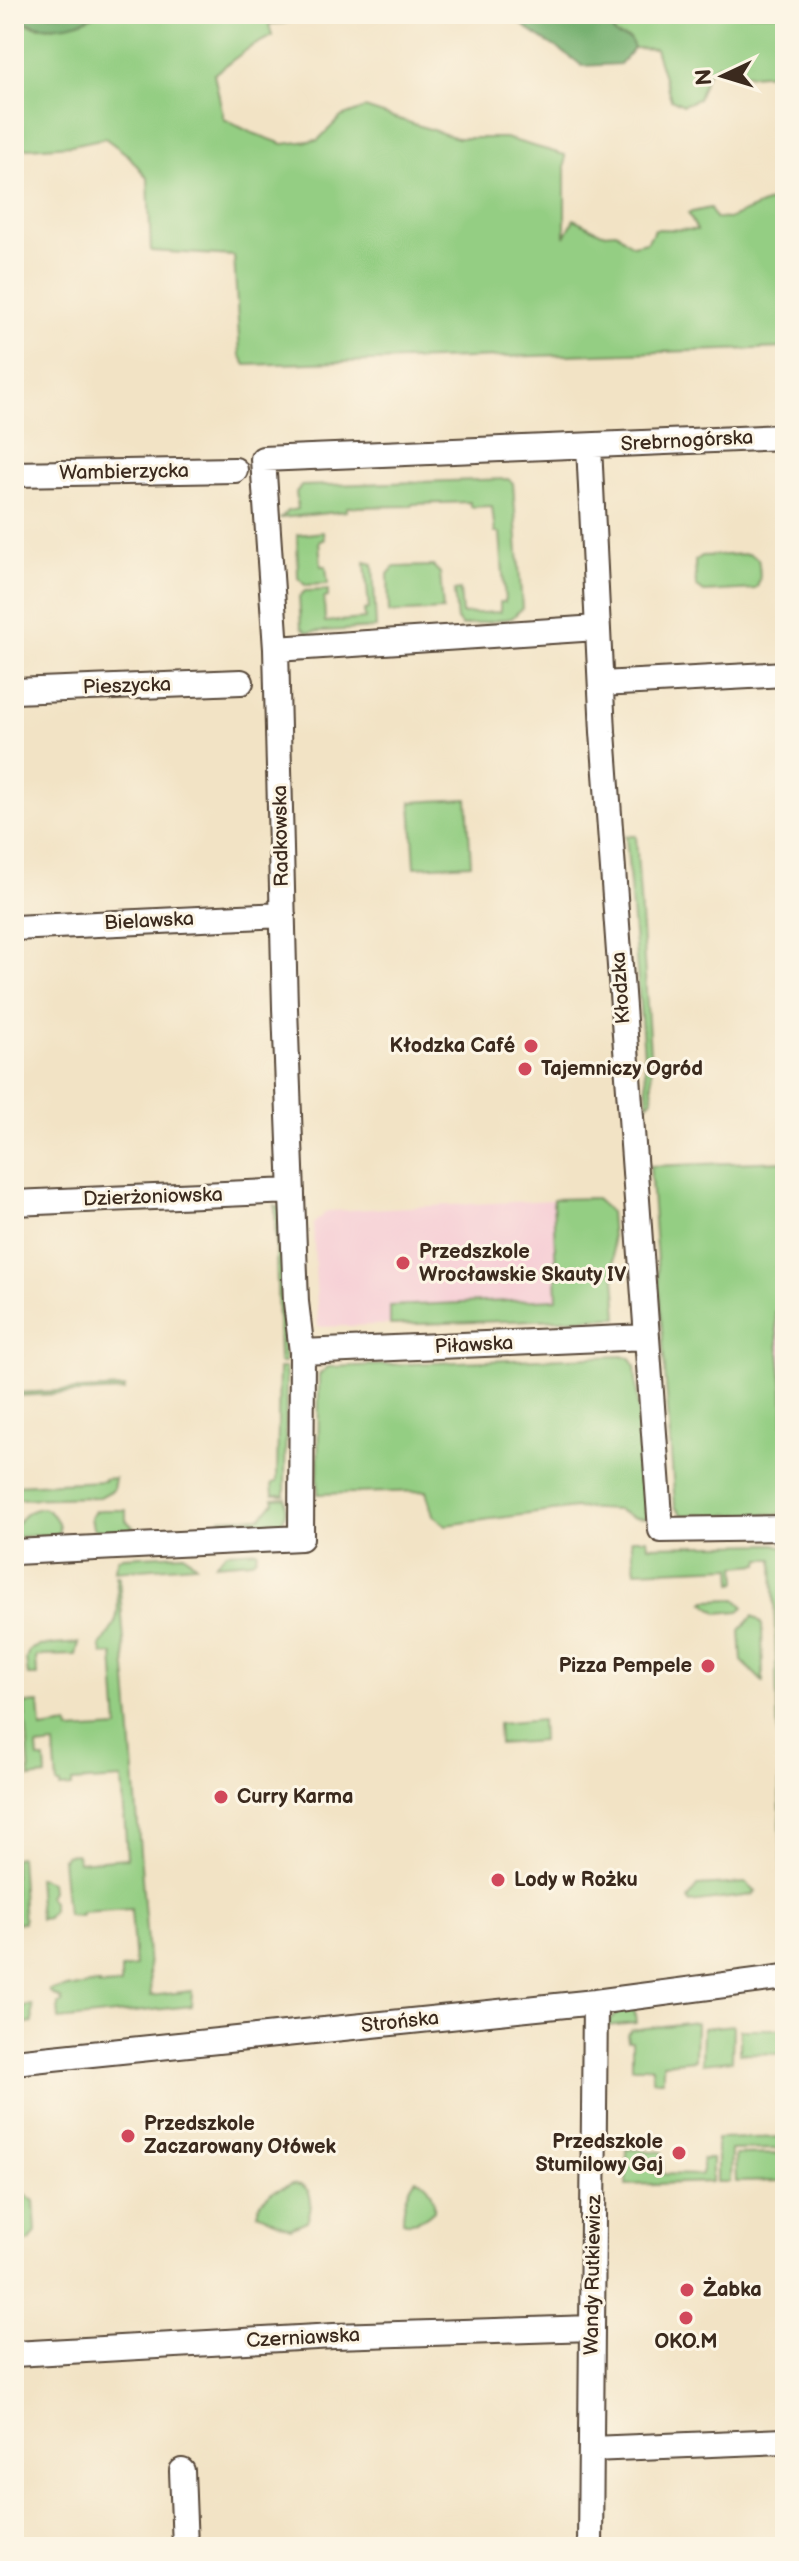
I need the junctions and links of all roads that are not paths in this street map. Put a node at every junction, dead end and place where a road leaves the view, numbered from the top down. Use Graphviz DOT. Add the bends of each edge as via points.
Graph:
graph roads {
  1 [pos="785,437"];
  2 [pos="589,446"];
  3 [pos="235,470"];
  4 [pos="14,474"];
  5 [pos="597,628"];
  6 [pos="276,649"];
  7 [pos="785,674"];
  8 [pos="241,682"];
  9 [pos="601,684"];
  10 [pos="14,691"];
  11 [pos="283,915"];
  12 [pos="14,928"];
  13 [pos="292,1191"];
  14 [pos="14,1203"];
  15 [pos="647,1337"];
  16 [pos="302,1352"];
  17 [pos="785,1528"];
  18 [pos="14,1552"];
  19 [pos="785,1977"];
  20 [pos="595,2002"];
  21 [pos="14,2062"];
  22 [pos="592,2328"];
  23 [pos="14,2354"];
  24 [pos="785,2441"];
  25 [pos="591,2449"];
  26 [pos="182,2471"];
  27 [pos="185,2547"];
  28 [pos="590,2547"];
  1 -- 2 [label="street, Srebrnogórska"];
  2 -- 5 [label="street, Kłodzka"];
  2 -- 6 [label="street, Radkowska" via="263,459"];
  3 -- 4 [label="street, Wambierzycka"];
  5 -- 6 [label="street"];
  5 -- 9 [label="street, Kłodzka"];
  6 -- 11 [label="street, Radkowska"];
  7 -- 9 [label="street"];
  8 -- 10 [label="street, Pieszycka"];
  9 -- 15 [label="street, Kłodzka"];
  11 -- 12 [label="street, Bielawska"];
  11 -- 13 [label="street, Radkowska"];
  13 -- 14 [label="street, Dzierżoniowska"];
  13 -- 16 [label="street, Radkowska"];
  15 -- 16 [label="street, Piławska"];
  15 -- 17 [label="street, Kłodzka" via="661,1530"];
  16 -- 18 [label="street, Radkowska" via="301,1538"];
  19 -- 20 [label="street, Strońska"];
  20 -- 21 [label="street, Strońska"];
  20 -- 22 [label="street, Wandy Rutkiewicz"];
  22 -- 23 [label="street, Czerniawska"];
  22 -- 25 [label="street, Wandy Rutkiewicz"];
  24 -- 25 [label="street"];
  25 -- 28 [label="street, Wandy Rutkiewicz"];
  26 -- 27 [label="street"];
}
